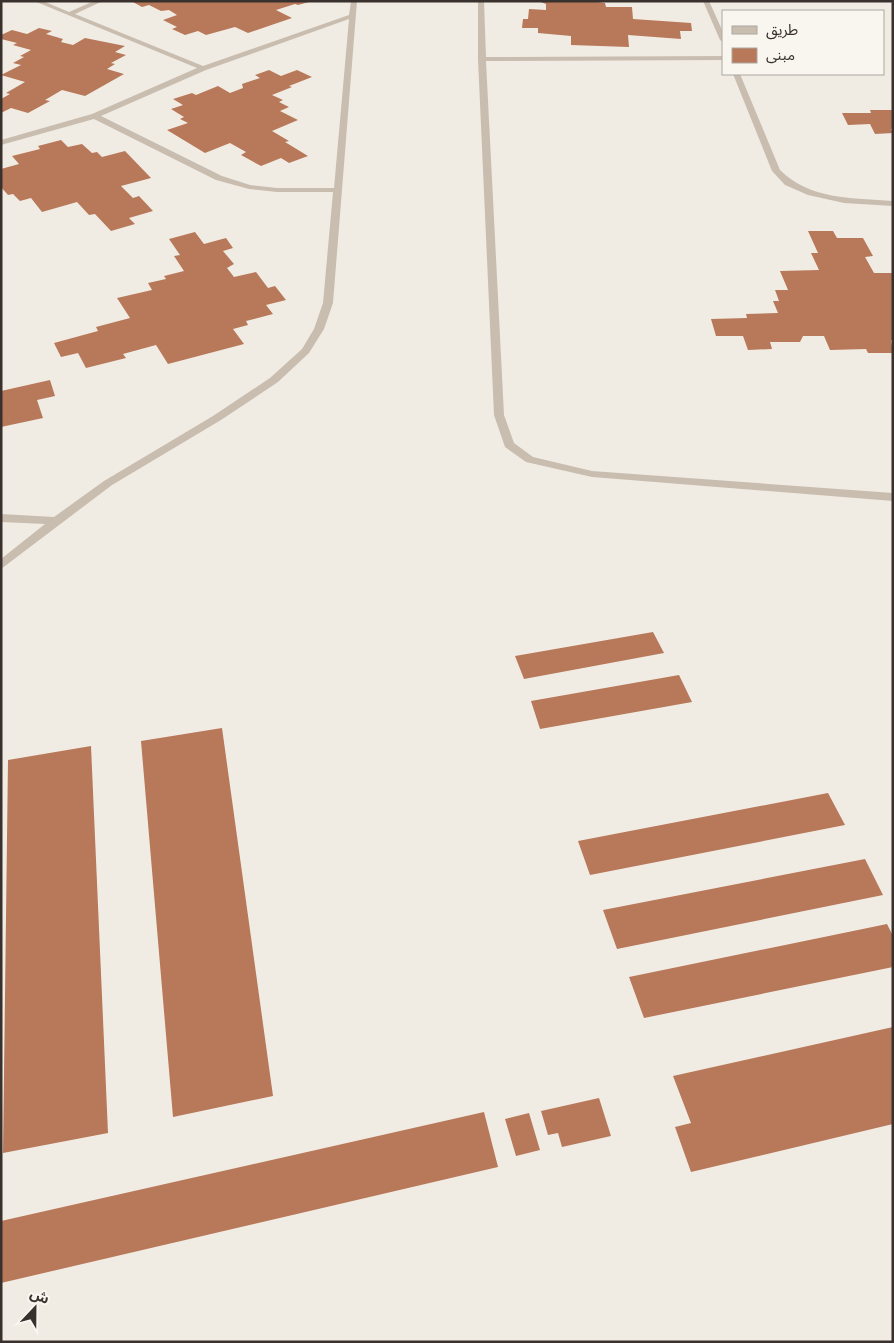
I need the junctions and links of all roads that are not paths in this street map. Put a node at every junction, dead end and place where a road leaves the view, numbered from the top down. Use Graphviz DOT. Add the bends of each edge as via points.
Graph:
graph roads {
  1 [pos="37,1"];
  2 [pos="100,1"];
  3 [pos="354,1"];
  4 [pos="481,1"];
  5 [pos="706,1"];
  6 [pos="69,14"];
  7 [pos="352,16"];
  8 [pos="722,38"];
  9 [pos="722,58"];
  10 [pos="482,59"];
  11 [pos="202,68"];
  12 [pos="736,75"];
  13 [pos="95,116"];
  14 [pos="1,143"];
  15 [pos="338,190"];
  16 [pos="893,204"];
  17 [pos="893,496"];
  18 [pos="1,518"];
  19 [pos="56,522"];
  20 [pos="1,565"];
  1 -- 6 [label="street"];
  2 -- 6 [label="street"];
  3 -- 7 [label="street"];
  4 -- 10 [label="street"];
  5 -- 8 [label="street"];
  6 -- 11 [label="street"];
  7 -- 11 [label="street"];
  7 -- 15 [label="street"];
  9 -- 10 [label="street"];
  10 -- 17 [label="street" via="499,416 509,445 530,460 592,474"];
  11 -- 13 [label="street"];
  12 -- 16 [label="street" via="776,171 788,183 808,193"];
  13 -- 14 [label="street"];
  13 -- 15 [label="street" via="218,178 249,187 277,190"];
  15 -- 19 [label="street" via="328,303 319,329 306,351 274,380 108,483"];
  18 -- 19 [label="street"];
  19 -- 20 [label="street"];
}
